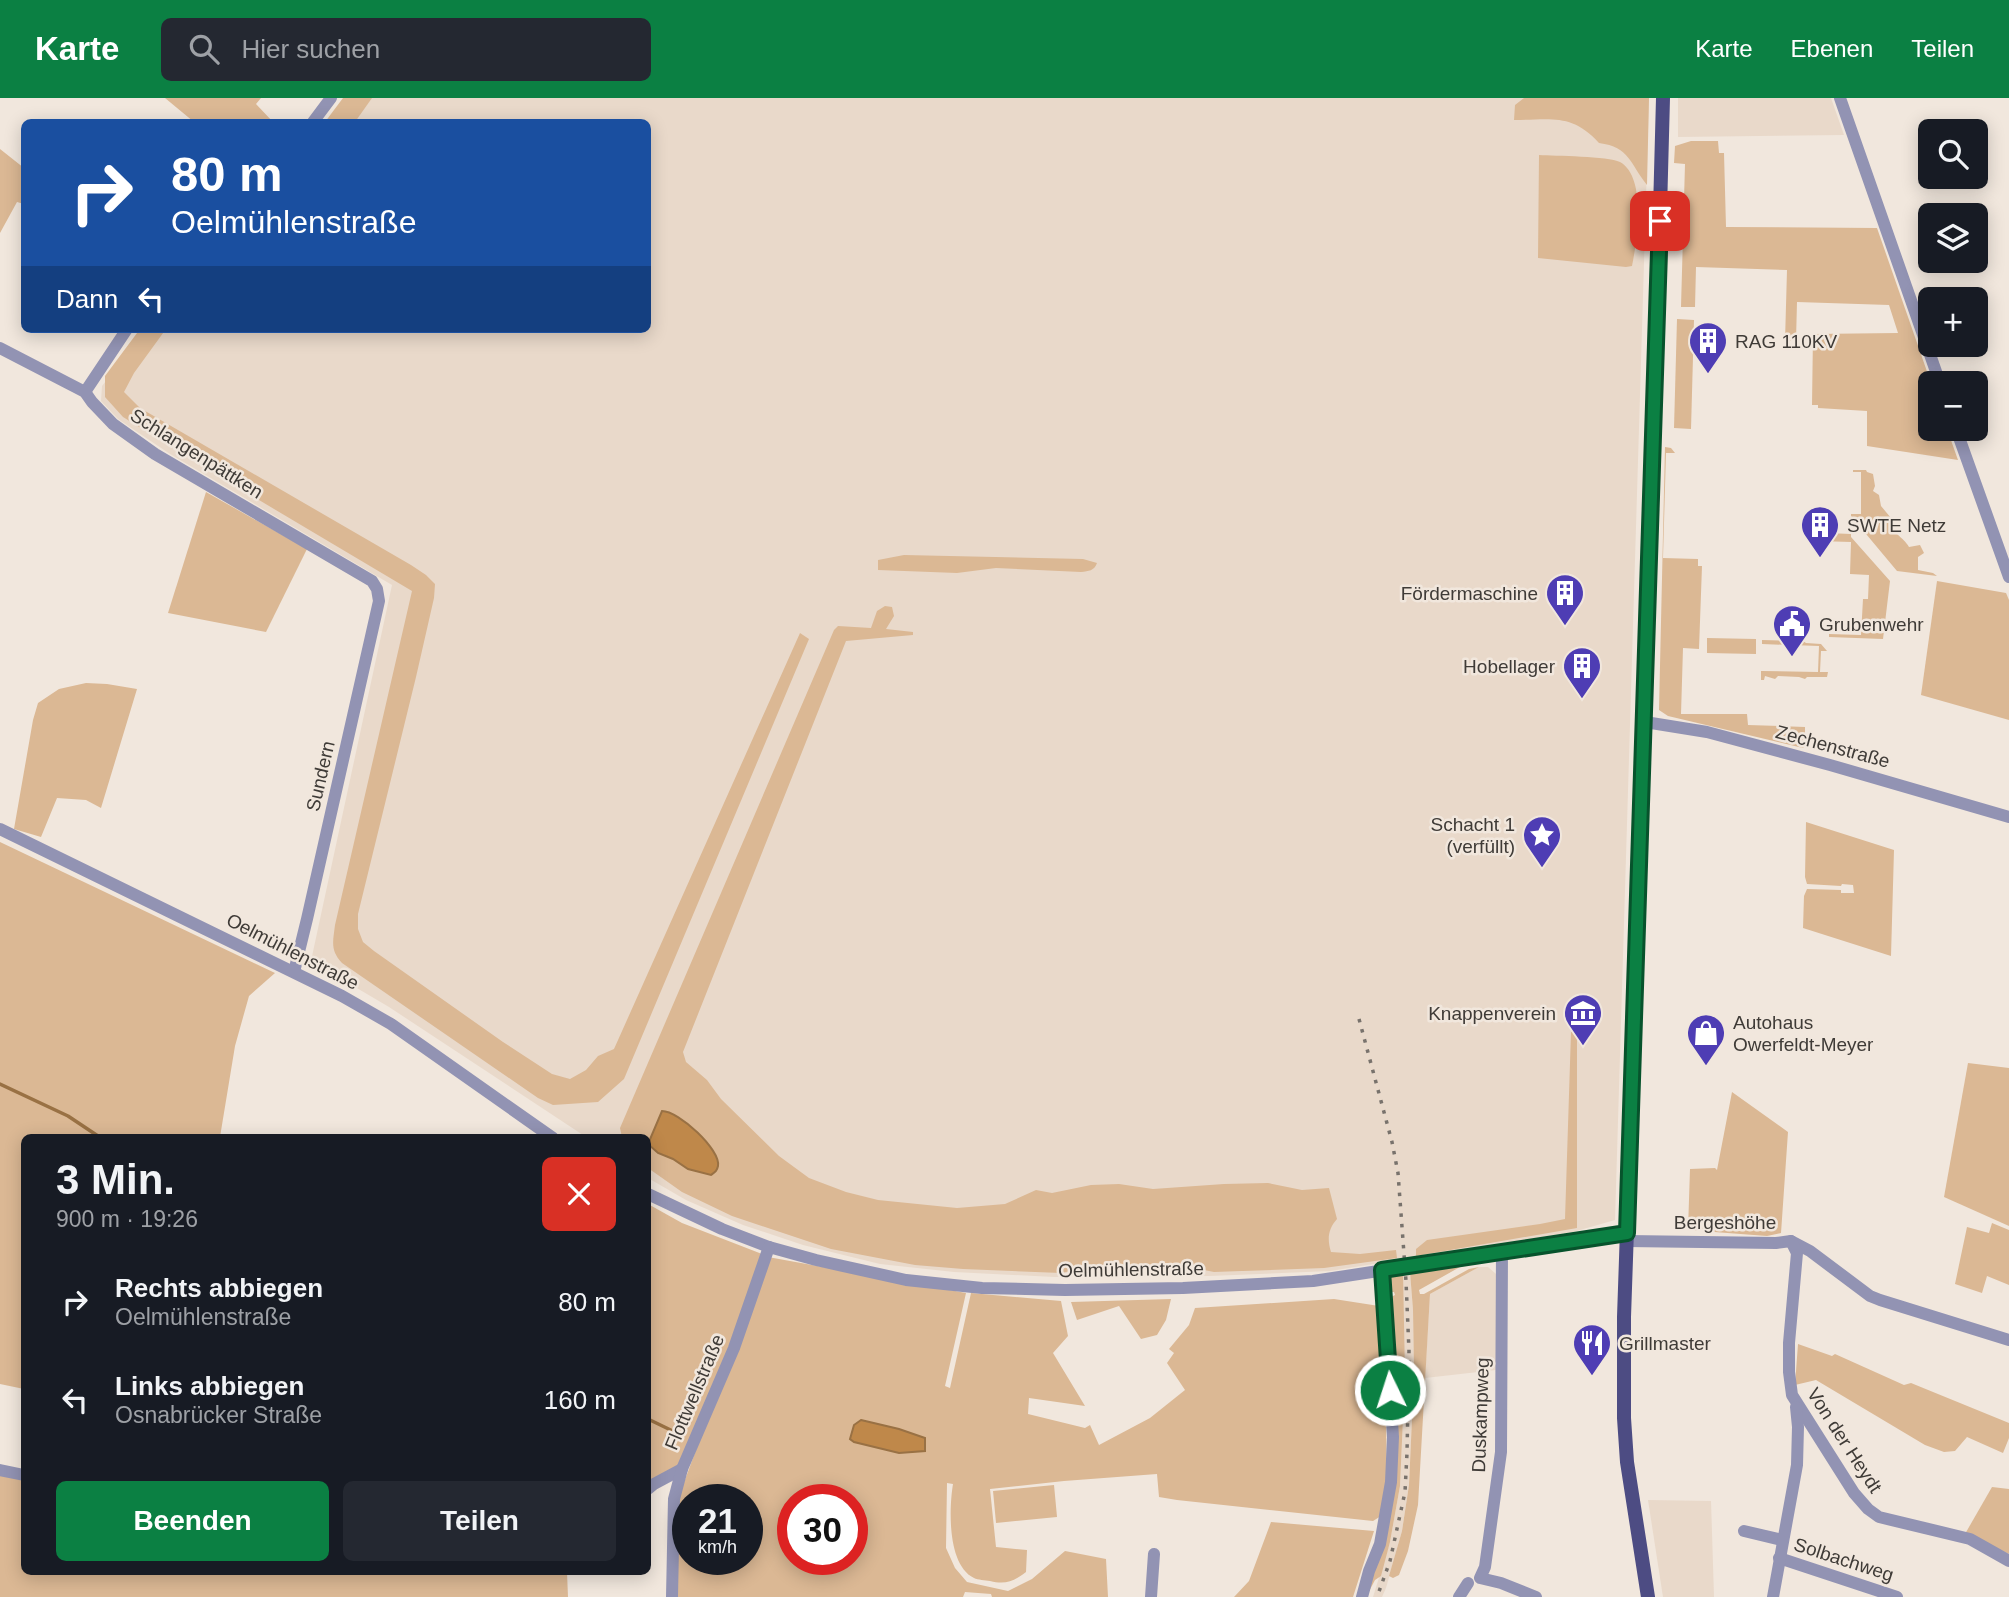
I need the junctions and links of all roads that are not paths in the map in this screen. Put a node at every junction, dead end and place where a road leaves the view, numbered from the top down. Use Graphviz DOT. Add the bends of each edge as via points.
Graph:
graph roads {
  1 [pos="331,98"];
  2 [pos="1663,98"];
  3 [pos="1840,98"];
  4 [pos="315,119"];
  5 [pos="124,333"];
  6 [pos="0,348"];
  7 [pos="1936,371"];
  8 [pos="85,392"];
  9 [pos="1960,441"];
  10 [pos="2009,577"];
  11 [pos="377,589"];
  12 [pos="1645,722"];
  13 [pos="2009,817"];
  14 [pos="0,829"];
  15 [pos="293,972"];
  16 [pos="547,1134"];
  17 [pos="651,1196"];
  18 [pos="1627,1237"];
  19 [pos="1791,1241"];
  20 [pos="769,1247"];
  21 [pos="1502,1252"];
  22 [pos="1382,1270"];
  23 [pos="2009,1340"];
  24 [pos="1796,1403"];
  25 [pos="682,1469"];
  26 [pos="0,1470"];
  27 [pos="21,1474"];
  28 [pos="651,1486"];
  29 [pos="1744,1531"];
  30 [pos="1782,1540"];
  31 [pos="1154,1554"];
  32 [pos="1779,1558"];
  33 [pos="2009,1561"];
  34 [pos="1474,1581"];
  35 [pos="672,1597"];
  36 [pos="1151,1597"];
  37 [pos="1362,1597"];
  38 [pos="1459,1597"];
  39 [pos="1536,1597"];
  40 [pos="1648,1597"];
  41 [pos="1773,1597"];
  42 [pos="1897,1597"];
  1 -- 4 [label="street"];
  2 -- 12 [label="main road"];
  3 -- 7 [label="street"];
  5 -- 8 [label="street"];
  6 -- 8 [label="street, Schlangenpättken"];
  8 -- 11 [label="street, Schlangenpättken" via="113,424 155,454 326,552 372,581"];
  9 -- 10 [label="street"];
  11 -- 15 [label="street, Sundern" via="379,601"];
  12 -- 13 [label="street, Zechenstraße" via="1707,732"];
  12 -- 18 [label="main road"];
  14 -- 15 [label="street, Oelmühlenstraße"];
  15 -- 16 [label="street, Oelmühlenstraße" via="391,1024"];
  17 -- 20 [label="street, Oelmühlenstraße"];
  18 -- 19 [label="street, Bergeshöhe"];
  18 -- 21 [label="street, Oelmühlenstraße"];
  18 -- 40 [label="main road" via="1624,1418"];
  19 -- 23 [label="street, Bergeshöhe" via="1870,1296"];
  19 -- 24 [label="street, Von der Heydt" via="1797,1253 1789,1372"];
  20 -- 22 [label="street, Oelmühlenstraße" via="882,1276 982,1289 1183,1288 1314,1281"];
  20 -- 25 [label="street, Flottwellstraße" via="734,1348"];
  21 -- 22 [label="street, Oelmühlenstraße"];
  21 -- 34 [label="street, Duskampweg" via="1501,1452 1485,1567"];
  22 -- 37 [label="street" via="1393,1437 1391,1482 1380,1544"];
  24 -- 30 [label="street" via="1797,1465"];
  24 -- 33 [label="street, Von der Heydt" via="1871,1512 1970,1539"];
  25 -- 28 [label="street"];
  25 -- 35 [label="street, Flottwellstraße" via="674,1499"];
  26 -- 27 [label="street"];
  29 -- 30 [label="street"];
  30 -- 32 [label="street"];
  31 -- 36 [label="street"];
  32 -- 41 [label="street"];
  32 -- 42 [label="street, Solbachweg"];
  34 -- 38 [label="street, Duskampweg"];
  34 -- 39 [label="street" via="1501,1583"];
}
